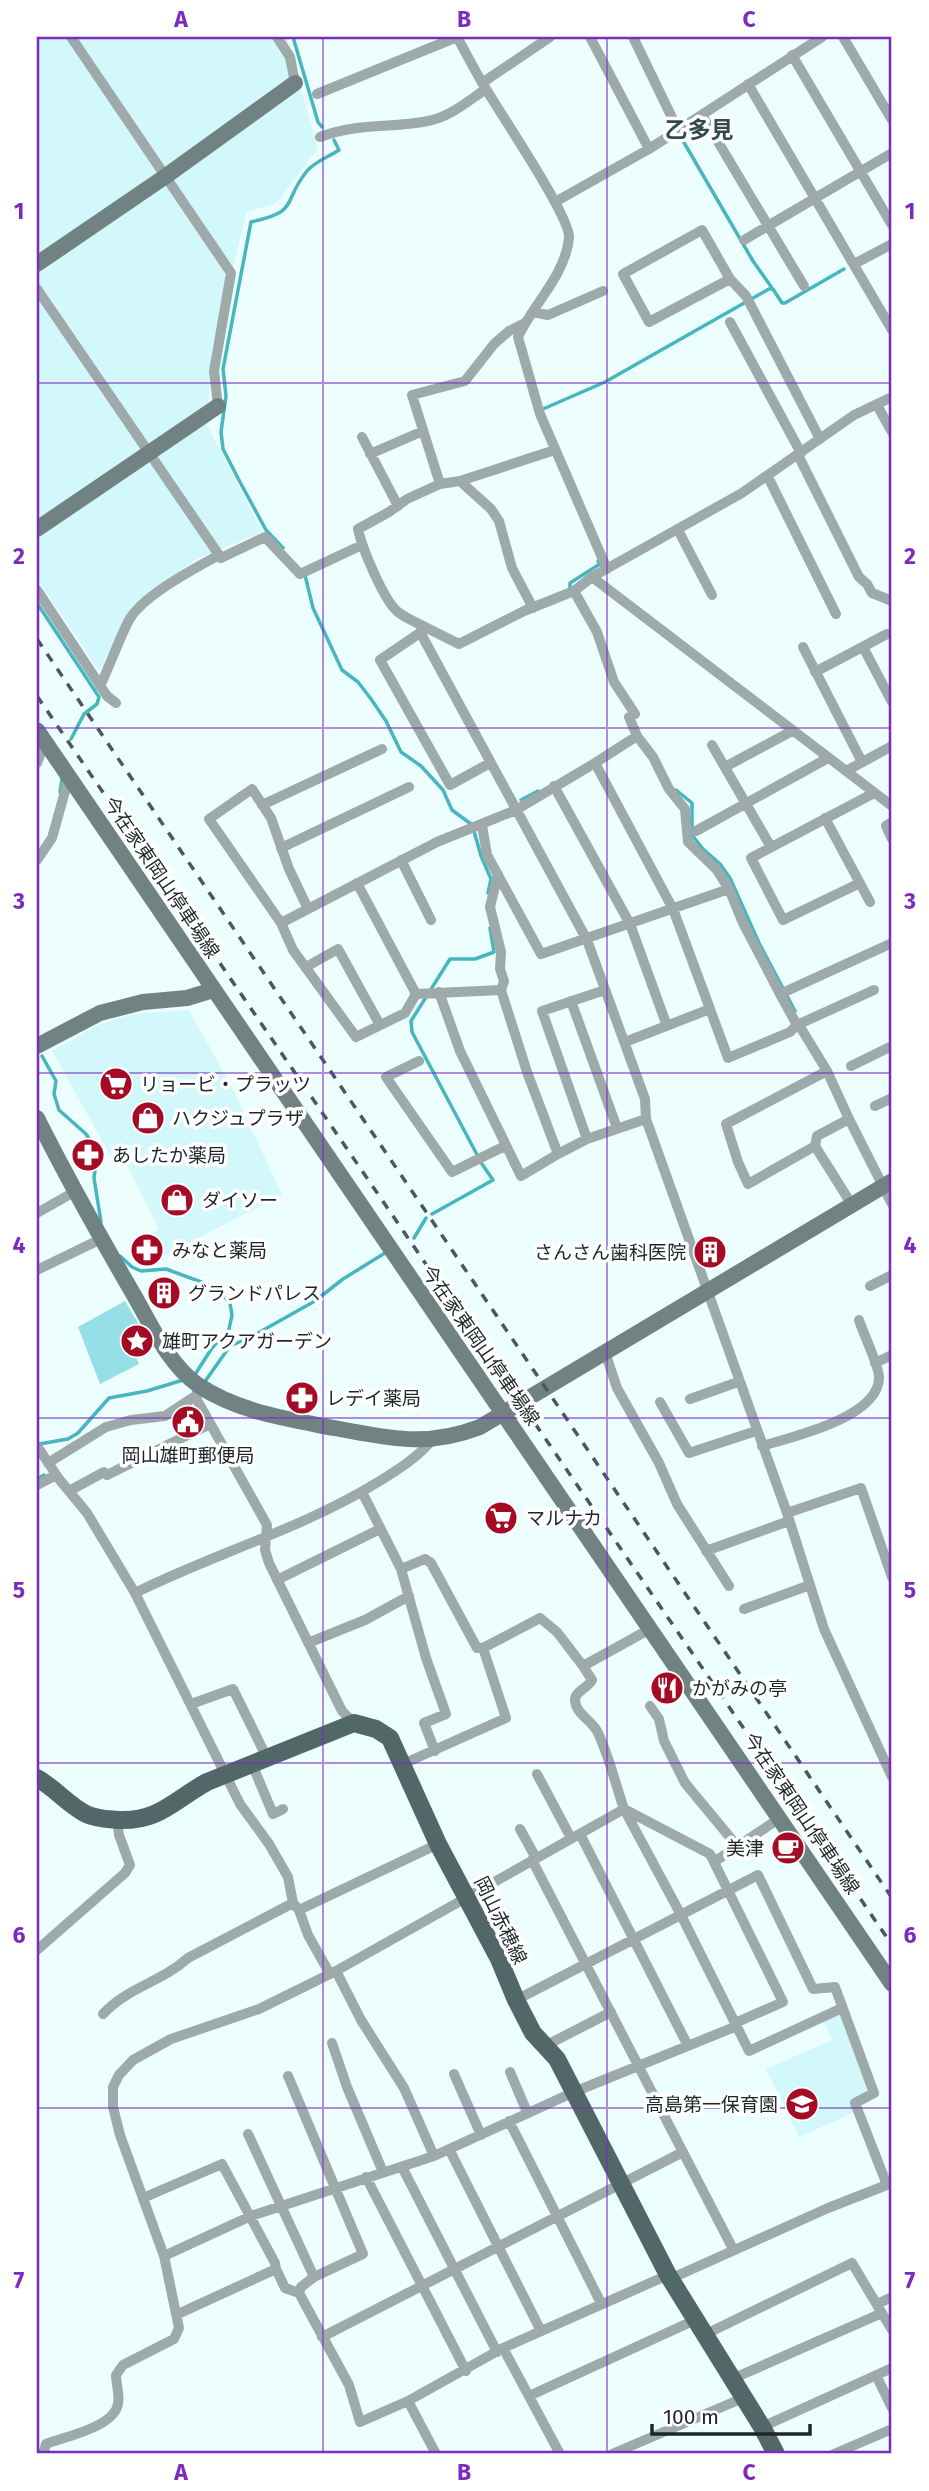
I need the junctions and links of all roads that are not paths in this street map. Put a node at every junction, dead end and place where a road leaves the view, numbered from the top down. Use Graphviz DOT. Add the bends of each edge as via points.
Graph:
graph roads {
  1 [pos="71,37"];
  2 [pos="277,37"];
  3 [pos="457,37"];
  4 [pos="550,37"];
  5 [pos="590,37"];
  6 [pos="633,37"];
  7 [pos="822,37"];
  8 [pos="843,37"];
  9 [pos="792,55"];
  10 [pos="295,83"];
  11 [pos="748,85"];
  12 [pos="484,86"];
  13 [pos="317,94"];
  14 [pos="702,115"];
  15 [pos="892,120"];
  16 [pos="678,130"];
  17 [pos="320,136"];
  18 [pos="649,149"];
  19 [pos="892,153"];
  20 [pos="861,172"];
  21 [pos="166,176"];
  22 [pos="815,199"];
  23 [pos="555,202"];
  24 [pos="892,225"];
  25 [pos="768,226"];
  26 [pos="744,240"];
  27 [pos="892,244"];
  28 [pos="37,264"];
  29 [pos="854,264"];
  30 [pos="730,279"];
  31 [pos="804,286"];
  32 [pos="37,289"];
  33 [pos="603,291"];
  34 [pos="533,312"];
  35 [pos="730,322"];
  36 [pos="525,323"];
  37 [pos="892,330"];
  38 [pos="892,397"];
  39 [pos="877,405"];
  40 [pos="218,406"];
  41 [pos="423,431"];
  42 [pos="892,432"];
  43 [pos="362,437"];
  44 [pos="820,439"];
  45 [pos="552,451"];
  46 [pos="149,453"];
  47 [pos="370,454"];
  48 [pos="800,454"];
  49 [pos="768,477"];
  50 [pos="460,481"];
  51 [pos="440,484"];
  52 [pos="398,506"];
  53 [pos="37,529"];
  54 [pos="678,530"];
  55 [pos="362,545"];
  56 [pos="219,555"];
  57 [pos="607,569"];
  58 [pos="592,577"];
  59 [pos="37,590"];
  60 [pos="572,592"];
  61 [pos="712,595"];
  62 [pos="892,601"];
  63 [pos="533,608"];
  64 [pos="836,614"];
  65 [pos="423,630"];
  66 [pos="887,634"];
  67 [pos="863,647"];
  68 [pos="803,648"];
  69 [pos="816,672"];
  70 [pos="100,686"];
  71 [pos="892,702"];
  72 [pos="116,703"];
  73 [pos="792,731"];
  74 [pos="636,734"];
  75 [pos="41,736"];
  76 [pos="712,745"];
  77 [pos="892,746"];
  78 [pos="382,749"];
  79 [pos="828,758"];
  80 [pos="490,762"];
  81 [pos="862,762"];
  82 [pos="37,763"];
  83 [pos="595,763"];
  84 [pos="725,767"];
  85 [pos="846,771"];
  86 [pos="69,778"];
  87 [pos="554,786"];
  88 [pos="409,787"];
  89 [pos="874,793"];
  90 [pos="746,804"];
  91 [pos="262,805"];
  92 [pos="892,806"];
  93 [pos="516,810"];
  94 [pos="825,818"];
  95 [pos="892,822"];
  96 [pos="476,827"];
  97 [pos="696,831"];
  98 [pos="892,839"];
  99 [pos="771,847"];
  100 [pos="281,848"];
  101 [pos="37,860"];
  102 [pos="401,860"];
  103 [pos="498,874"];
  104 [pos="357,883"];
  105 [pos="860,883"];
  106 [pos="729,889"];
  107 [pos="870,902"];
  108 [pos="308,909"];
  109 [pos="673,909"];
  110 [pos="430,920"];
  111 [pos="281,923"];
  112 [pos="630,924"];
  113 [pos="587,940"];
  114 [pos="892,943"];
  115 [pos="306,967"];
  116 [pos="213,990"];
  117 [pos="501,990"];
  118 [pos="605,990"];
  119 [pos="874,990"];
  120 [pos="784,992"];
  121 [pos="428,993"];
  122 [pos="571,1001"];
  123 [pos="710,1009"];
  124 [pos="800,1023"];
  125 [pos="380,1026"];
  126 [pos="667,1026"];
  127 [pos="625,1042"];
  128 [pos="37,1046"];
  129 [pos="892,1046"];
  130 [pos="419,1061"];
  131 [pos="851,1066"];
  132 [pos="827,1070"];
  133 [pos="892,1098"];
  134 [pos="875,1105"];
  135 [pos="37,1118"];
  136 [pos="646,1119"];
  137 [pos="849,1119"];
  138 [pos="617,1128"];
  139 [pos="587,1139"];
  140 [pos="505,1146"];
  141 [pos="815,1146"];
  142 [pos="558,1154"];
  143 [pos="888,1184"];
  144 [pos="74,1192"];
  145 [pos="892,1204"];
  146 [pos="852,1206"];
  147 [pos="37,1213"];
  148 [pos="101,1239"];
  149 [pos="37,1270"];
  150 [pos="892,1275"];
  151 [pos="870,1286"];
  152 [pos="706,1292"];
  153 [pos="859,1320"];
  154 [pos="605,1352"];
  155 [pos="892,1355"];
  156 [pos="875,1363"];
  157 [pos="738,1382"];
  158 [pos="197,1390"];
  159 [pos="690,1399"];
  160 [pos="660,1402"];
  161 [pos="502,1413"];
  162 [pos="210,1424"];
  163 [pos="756,1431"];
  164 [pos="433,1439"];
  165 [pos="37,1446"];
  166 [pos="762,1446"];
  167 [pos="48,1463"];
  168 [pos="56,1475"];
  169 [pos="37,1485"];
  170 [pos="69,1491"];
  171 [pos="362,1492"];
  172 [pos="788,1517"];
  173 [pos="380,1529"];
  174 [pos="265,1538"];
  175 [pos="706,1550"];
  176 [pos="890,1559"];
  177 [pos="401,1569"];
  178 [pos="892,1577"];
  179 [pos="277,1580"];
  180 [pos="810,1584"];
  181 [pos="729,1586"];
  182 [pos="135,1593"];
  183 [pos="409,1596"];
  184 [pos="744,1609"];
  185 [pos="650,1629"];
  186 [pos="307,1643"];
  187 [pos="484,1648"];
  188 [pos="583,1666"];
  189 [pos="191,1704"];
  190 [pos="650,1706"];
  191 [pos="354,1723"];
  192 [pos="435,1751"];
  193 [pos="259,1761"];
  194 [pos="403,1764"];
  195 [pos="226,1774"];
  196 [pos="537,1774"];
  197 [pos="892,1777"];
  198 [pos="37,1779"];
  199 [pos="624,1808"];
  200 [pos="283,1809"];
  201 [pos="780,1818"];
  202 [pos="117,1819"];
  203 [pos="520,1829"];
  204 [pos="576,1836"];
  205 [pos="438,1844"];
  206 [pos="738,1847"];
  207 [pos="534,1859"];
  208 [pos="714,1862"];
  209 [pos="727,1890"];
  210 [pos="468,1897"];
  211 [pos="296,1907"];
  212 [pos="681,1914"];
  213 [pos="634,1939"];
  214 [pos="37,1950"];
  215 [pos="586,1964"];
  216 [pos="333,1973"];
  217 [pos="892,1984"];
  218 [pos="516,2000"];
  219 [pos="842,2008"];
  220 [pos="611,2012"];
  221 [pos="103,2014"];
  222 [pos="736,2025"];
  223 [pos="331,2043"];
  224 [pos="688,2046"];
  225 [pos="543,2047"];
  226 [pos="638,2065"];
  227 [pos="510,2072"];
  228 [pos="454,2074"];
  229 [pos="288,2076"];
  230 [pos="574,2092"];
  231 [pos="527,2112"];
  232 [pos="509,2121"];
  233 [pos="248,2134"];
  234 [pos="481,2135"];
  235 [pos="449,2149"];
  236 [pos="684,2152"];
  237 [pos="434,2156"];
  238 [pos="402,2166"];
  239 [pos="383,2172"];
  240 [pos="366,2177"];
  241 [pos="621,2184"];
  242 [pos="890,2184"];
  243 [pos="335,2189"];
  244 [pos="143,2198"];
  245 [pos="280,2206"];
  246 [pos="251,2216"];
  247 [pos="558,2216"];
  248 [pos="499,2246"];
  249 [pos="733,2249"];
  250 [pos="164,2256"];
  251 [pos="455,2268"];
  252 [pos="275,2269"];
  253 [pos="314,2277"];
  254 [pos="669,2277"];
  255 [pos="421,2286"];
  256 [pos="299,2293"];
  257 [pos="892,2297"];
  258 [pos="601,2303"];
  259 [pos="879,2309"];
  260 [pos="178,2314"];
  261 [pos="700,2328"];
  262 [pos="892,2330"];
  263 [pos="541,2331"];
  264 [pos="322,2337"];
  265 [pos="500,2350"];
  266 [pos="892,2368"];
  267 [pos="466,2371"];
  268 [pos="876,2375"];
  269 [pos="732,2379"];
  270 [pos="529,2396"];
  271 [pos="743,2398"];
  272 [pos="408,2401"];
  273 [pos="892,2408"];
  274 [pos="762,2427"];
  275 [pos="892,2429"];
  276 [pos="43,2454"];
  277 [pos="436,2454"];
  278 [pos="560,2454"];
  279 [pos="612,2454"];
  280 [pos="776,2454"];
  281 [pos="834,2454"];
  1 -- 21 [label="street"];
  2 -- 10 [label="street" via="290,57"];
  3 -- 12 [label="street"];
  3 -- 13 [label="street"];
  4 -- 12 [label="street"];
  5 -- 18 [label="street"];
  6 -- 16 [label="street"];
  7 -- 9 [label="street"];
  8 -- 15 [label="street"];
  9 -- 11 [label="street"];
  9 -- 20 [label="street"];
  10 -- 21 [label="street"];
  11 -- 14 [label="street"];
  11 -- 22 [label="street"];
  12 -- 17 [label="street" via="448,115 429,121 358,126"];
  12 -- 23 [label="street"];
  14 -- 16 [label="street"];
  14 -- 25 [label="street"];
  16 -- 18 [label="street"];
  18 -- 23 [label="street"];
  19 -- 20 [label="street"];
  20 -- 22 [label="street"];
  20 -- 24 [label="street"];
  21 -- 28 [label="street"];
  21 -- 40 [label="street" via="231,273 214,371"];
  22 -- 25 [label="street"];
  22 -- 29 [label="street"];
  23 -- 34 [label="street" via="570,235 561,267"];
  25 -- 26 [label="street"];
  25 -- 31 [label="street"];
  27 -- 29 [label="street"];
  29 -- 37 [label="street"];
  30 -- 30 [label="street" via="702,230 623,274 649,322"];
  30 -- 44 [label="street" via="749,300"];
  32 -- 46 [label="street"];
  33 -- 34 [label="street" via="548,316"];
  34 -- 36 [label="street"];
  35 -- 48 [label="street"];
  36 -- 41 [label="street" via="494,344 465,381 412,395"];
  36 -- 45 [label="street" via="518,337"];
  38 -- 39 [label="street"];
  39 -- 42 [label="street"];
  39 -- 44 [label="street" via="853,415"];
  40 -- 46 [label="street"];
  41 -- 47 [label="street"];
  41 -- 51 [label="street"];
  43 -- 47 [label="street"];
  44 -- 48 [label="street"];
  45 -- 50 [label="street"];
  45 -- 57 [label="street"];
  46 -- 53 [label="street"];
  46 -- 56 [label="street"];
  47 -- 52 [label="street"];
  48 -- 49 [label="street"];
  48 -- 62 [label="street" via="859,577 872,593"];
  49 -- 54 [label="street"];
  49 -- 64 [label="street"];
  50 -- 51 [label="street"];
  50 -- 63 [label="street" via="499,521 512,568"];
  51 -- 52 [label="street"];
  52 -- 55 [label="street" via="358,529"];
  54 -- 57 [label="street"];
  54 -- 61 [label="street"];
  55 -- 56 [label="street" via="305,573 265,537 221,558"];
  55 -- 65 [label="street" via="396,611"];
  56 -- 70 [label="street" via="161,589 127,622"];
  57 -- 58 [label="street"];
  58 -- 60 [label="street"];
  58 -- 73 [label="street"];
  59 -- 70 [label="street"];
  60 -- 63 [label="street"];
  60 -- 74 [label="street" via="597,632 614,682 635,713"];
  63 -- 65 [label="street" via="459,644"];
  65 -- 80 [label="street"];
  65 -- 80 [label="street" via="380,660 450,785"];
  66 -- 67 [label="street"];
  67 -- 69 [label="street"];
  67 -- 71 [label="street"];
  68 -- 69 [label="street"];
  69 -- 81 [label="street"];
  70 -- 72 [label="street"];
  73 -- 79 [label="street"];
  73 -- 84 [label="street"];
  74 -- 83 [label="street"];
  74 -- 106 [label="street" via="685,809 688,842"];
  75 -- 82 [label="street"];
  75 -- 86 [label="street, 今在家東岡山停車場線"];
  76 -- 84 [label="street"];
  77 -- 81 [label="street"];
  78 -- 91 [label="street"];
  79 -- 85 [label="street"];
  79 -- 90 [label="street"];
  80 -- 93 [label="street"];
  81 -- 85 [label="street"];
  83 -- 87 [label="street"];
  83 -- 109 [label="street"];
  84 -- 90 [label="street"];
  85 -- 89 [label="street"];
  86 -- 101 [label="street" via="52,838"];
  86 -- 116 [label="street, 今在家東岡山停車場線"];
  87 -- 93 [label="street"];
  87 -- 112 [label="street"];
  88 -- 100 [label="street"];
  89 -- 92 [label="street"];
  89 -- 94 [label="street"];
  90 -- 97 [label="street"];
  90 -- 99 [label="street"];
  91 -- 100 [label="street"];
  91 -- 111 [label="street" via="252,789 209,819"];
  93 -- 96 [label="street"];
  93 -- 113 [label="street"];
  94 -- 99 [label="street"];
  94 -- 105 [label="street"];
  95 -- 98 [label="street" via="886,826"];
  96 -- 102 [label="street"];
  96 -- 103 [label="street"];
  99 -- 105 [label="street" via="751,858 783,920"];
  100 -- 108 [label="street"];
  102 -- 104 [label="street"];
  102 -- 110 [label="street"];
  103 -- 113 [label="street" via="541,954"];
  103 -- 117 [label="street" via="490,907 501,952"];
  104 -- 108 [label="street"];
  104 -- 121 [label="street"];
  105 -- 107 [label="street"];
  106 -- 109 [label="street"];
  106 -- 120 [label="street" via="743,923"];
  108 -- 111 [label="street"];
  109 -- 112 [label="street"];
  109 -- 123 [label="street"];
  111 -- 115 [label="street"];
  112 -- 113 [label="street"];
  112 -- 126 [label="street"];
  113 -- 118 [label="street"];
  114 -- 120 [label="street"];
  115 -- 125 [label="street" via="356,1037"];
  115 -- 125 [label="street" via="338,949"];
  116 -- 128 [label="street" via="100,1013"];
  116 -- 161 [label="street, 今在家東岡山停車場線"];
  117 -- 121 [label="street"];
  117 -- 142 [label="street"];
  118 -- 122 [label="street"];
  118 -- 127 [label="street"];
  119 -- 124 [label="street"];
  120 -- 124 [label="street"];
  121 -- 125 [label="street"];
  121 -- 140 [label="street"];
  122 -- 138 [label="street"];
  122 -- 139 [label="street" via="542,1011"];
  123 -- 124 [label="street" via="729,1058 790,1032"];
  123 -- 126 [label="street"];
  124 -- 132 [label="street"];
  126 -- 127 [label="street"];
  127 -- 136 [label="street" via="645,1099"];
  129 -- 131 [label="street"];
  130 -- 140 [label="street" via="386,1077 452,1172"];
  132 -- 137 [label="street"];
  132 -- 141 [label="street" via="726,1124 748,1184"];
  133 -- 134 [label="street"];
  135 -- 144 [label="street"];
  136 -- 138 [label="street"];
  136 -- 152 [label="street"];
  137 -- 141 [label="street" via="817,1136"];
  137 -- 143 [label="street"];
  138 -- 139 [label="street"];
  139 -- 142 [label="street"];
  140 -- 142 [label="street" via="521,1176"];
  141 -- 146 [label="street"];
  143 -- 145 [label="street"];
  143 -- 146 [label="street"];
  144 -- 147 [label="street"];
  144 -- 148 [label="street"];
  146 -- 152 [label="street"];
  148 -- 149 [label="street"];
  148 -- 158 [label="street" via="162,1343"];
  150 -- 151 [label="street"];
  152 -- 154 [label="street"];
  152 -- 157 [label="street"];
  153 -- 156 [label="street"];
  154 -- 161 [label="street"];
  154 -- 175 [label="street" via="617,1388"];
  155 -- 156 [label="street"];
  156 -- 166 [label="street" via="880,1376 877,1388 851,1414"];
  157 -- 159 [label="street"];
  157 -- 163 [label="street"];
  158 -- 162 [label="street" via="197,1400"];
  158 -- 164 [label="street" via="290,1419 400,1440"];
  158 -- 167 [label="street" via="165,1416 106,1427"];
  160 -- 163 [label="street" via="689,1453"];
  161 -- 164 [label="street" via="480,1427"];
  161 -- 185 [label="street, 今在家東岡山停車場線"];
  162 -- 170 [label="street"];
  162 -- 174 [label="street" via="267,1525"];
  163 -- 166 [label="street"];
  164 -- 171 [label="street" via="410,1462"];
  165 -- 167 [label="street"];
  166 -- 172 [label="street"];
  167 -- 168 [label="street"];
  168 -- 169 [label="street"];
  168 -- 170 [label="street"];
  170 -- 182 [label="street"];
  171 -- 173 [label="street"];
  171 -- 174 [label="street"];
  172 -- 175 [label="street"];
  172 -- 176 [label="street" via="861,1488"];
  172 -- 180 [label="street"];
  173 -- 177 [label="street"];
  173 -- 179 [label="street"];
  174 -- 179 [label="street"];
  174 -- 182 [label="street"];
  175 -- 181 [label="street"];
  176 -- 178 [label="street"];
  177 -- 183 [label="street"];
  177 -- 187 [label="street" via="425,1559 432,1563 477,1648"];
  179 -- 186 [label="street"];
  180 -- 184 [label="street"];
  180 -- 197 [label="street" via="824,1629"];
  182 -- 189 [label="street"];
  183 -- 186 [label="street"];
  183 -- 192 [label="street" via="446,1714 424,1723"];
  185 -- 188 [label="street"];
  185 -- 201 [label="street, 今在家東岡山停車場線"];
  186 -- 191 [label="street" via="342,1711"];
  187 -- 188 [label="street" via="540,1618"];
  187 -- 192 [label="street" via="506,1718"];
  188 -- 199 [label="street" via="592,1681 577,1694 577,1708 596,1728"];
  189 -- 193 [label="street" via="233,1689"];
  189 -- 195 [label="street"];
  190 -- 206 [label="street" via="685,1783"];
  191 -- 193 [label="main road"];
  191 -- 194 [label="main road, 岡山赤穂線" via="390,1738"];
  192 -- 194 [label="street"];
  193 -- 195 [label="main road"];
  193 -- 200 [label="street" via="273,1814"];
  194 -- 205 [label="main road, 岡山赤穂線"];
  195 -- 202 [label="main road" via="165,1811 144,1819"];
  195 -- 211 [label="street" via="288,1877"];
  196 -- 204 [label="street"];
  198 -- 202 [label="main road" via="87,1814"];
  199 -- 204 [label="street"];
  199 -- 208 [label="street" via="710,1854"];
  199 -- 212 [label="street"];
  201 -- 206 [label="street"];
  201 -- 217 [label="street, 今在家東岡山停車場線"];
  202 -- 214 [label="street" via="130,1865"];
  203 -- 207 [label="street"];
  204 -- 207 [label="street"];
  204 -- 213 [label="street"];
  205 -- 210 [label="main road, 岡山赤穂線"];
  205 -- 211 [label="street"];
  206 -- 208 [label="street"];
  207 -- 210 [label="street"];
  207 -- 215 [label="street"];
  208 -- 209 [label="street"];
  209 -- 212 [label="street"];
  209 -- 219 [label="street" via="758,1875 813,1989 835,1987"];
  209 -- 222 [label="street" via="783,2002"];
  210 -- 216 [label="street"];
  210 -- 218 [label="main road, 岡山赤穂線"];
  211 -- 216 [label="street"];
  211 -- 221 [label="street" via="188,1958 173,1971 117,1999"];
  212 -- 213 [label="street"];
  212 -- 222 [label="street"];
  213 -- 215 [label="street"];
  213 -- 224 [label="street"];
  215 -- 218 [label="street"];
  215 -- 220 [label="street"];
  216 -- 237 [label="street" via="404,2088"];
  216 -- 244 [label="street" via="259,2009 171,2039 133,2060 119,2075 113,2087 113,2107"];
  218 -- 225 [label="main road, 岡山赤穂線"];
  219 -- 222 [label="street" via="749,2051"];
  219 -- 242 [label="street" via="874,2093 855,2103"];
  220 -- 225 [label="street"];
  220 -- 226 [label="street"];
  222 -- 224 [label="street"];
  223 -- 239 [label="street"];
  224 -- 226 [label="street"];
  225 -- 230 [label="main road, 岡山赤穂線" via="556,2059"];
  226 -- 230 [label="street"];
  226 -- 236 [label="street"];
  227 -- 231 [label="street"];
  228 -- 234 [label="street"];
  229 -- 243 [label="street"];
  230 -- 231 [label="street"];
  230 -- 241 [label="main road, 岡山赤穂線"];
  231 -- 232 [label="street"];
  232 -- 234 [label="street"];
  232 -- 247 [label="street"];
  233 -- 245 [label="street"];
  234 -- 235 [label="street"];
  235 -- 237 [label="street"];
  235 -- 248 [label="street"];
  236 -- 241 [label="street"];
  236 -- 249 [label="street"];
  237 -- 238 [label="street"];
  238 -- 239 [label="street"];
  238 -- 251 [label="street"];
  239 -- 240 [label="street"];
  240 -- 243 [label="street"];
  240 -- 255 [label="street"];
  241 -- 247 [label="street"];
  241 -- 254 [label="main road, 岡山赤穂線"];
  242 -- 249 [label="street"];
  243 -- 245 [label="street"];
  243 -- 253 [label="street" via="363,2255"];
  244 -- 246 [label="street" via="222,2164"];
  244 -- 250 [label="street"];
  245 -- 246 [label="street"];
  245 -- 253 [label="street"];
  246 -- 250 [label="street"];
  246 -- 252 [label="street"];
  247 -- 248 [label="street"];
  247 -- 258 [label="street"];
  248 -- 251 [label="street"];
  248 -- 263 [label="street"];
  249 -- 254 [label="street"];
  250 -- 260 [label="street"];
  251 -- 255 [label="street"];
  251 -- 265 [label="street"];
  252 -- 256 [label="street" via="285,2288"];
  252 -- 260 [label="street"];
  253 -- 256 [label="street"];
  254 -- 258 [label="street"];
  254 -- 261 [label="main road, 岡山赤穂線"];
  255 -- 264 [label="street"];
  255 -- 267 [label="street"];
  256 -- 264 [label="street"];
  257 -- 259 [label="street"];
  258 -- 263 [label="street"];
  259 -- 261 [label="street" via="852,2263"];
  259 -- 262 [label="street"];
  259 -- 269 [label="street"];
  260 -- 276 [label="street" via="174,2339 123,2365 116,2375 118,2403 113,2417 46,2444"];
  261 -- 269 [label="main road, 岡山赤穂線"];
  261 -- 270 [label="street"];
  263 -- 265 [label="street"];
  264 -- 272 [label="street" via="349,2385 360,2422"];
  265 -- 267 [label="street"];
  265 -- 270 [label="street"];
  266 -- 268 [label="street"];
  267 -- 272 [label="street"];
  268 -- 273 [label="street"];
  268 -- 274 [label="street"];
  269 -- 271 [label="main road, 岡山赤穂線"];
  270 -- 278 [label="street"];
  271 -- 274 [label="main road, 岡山赤穂線"];
  271 -- 279 [label="street"];
  272 -- 277 [label="street"];
  274 -- 280 [label="main road, 岡山赤穂線"];
  275 -- 281 [label="street"];
}
